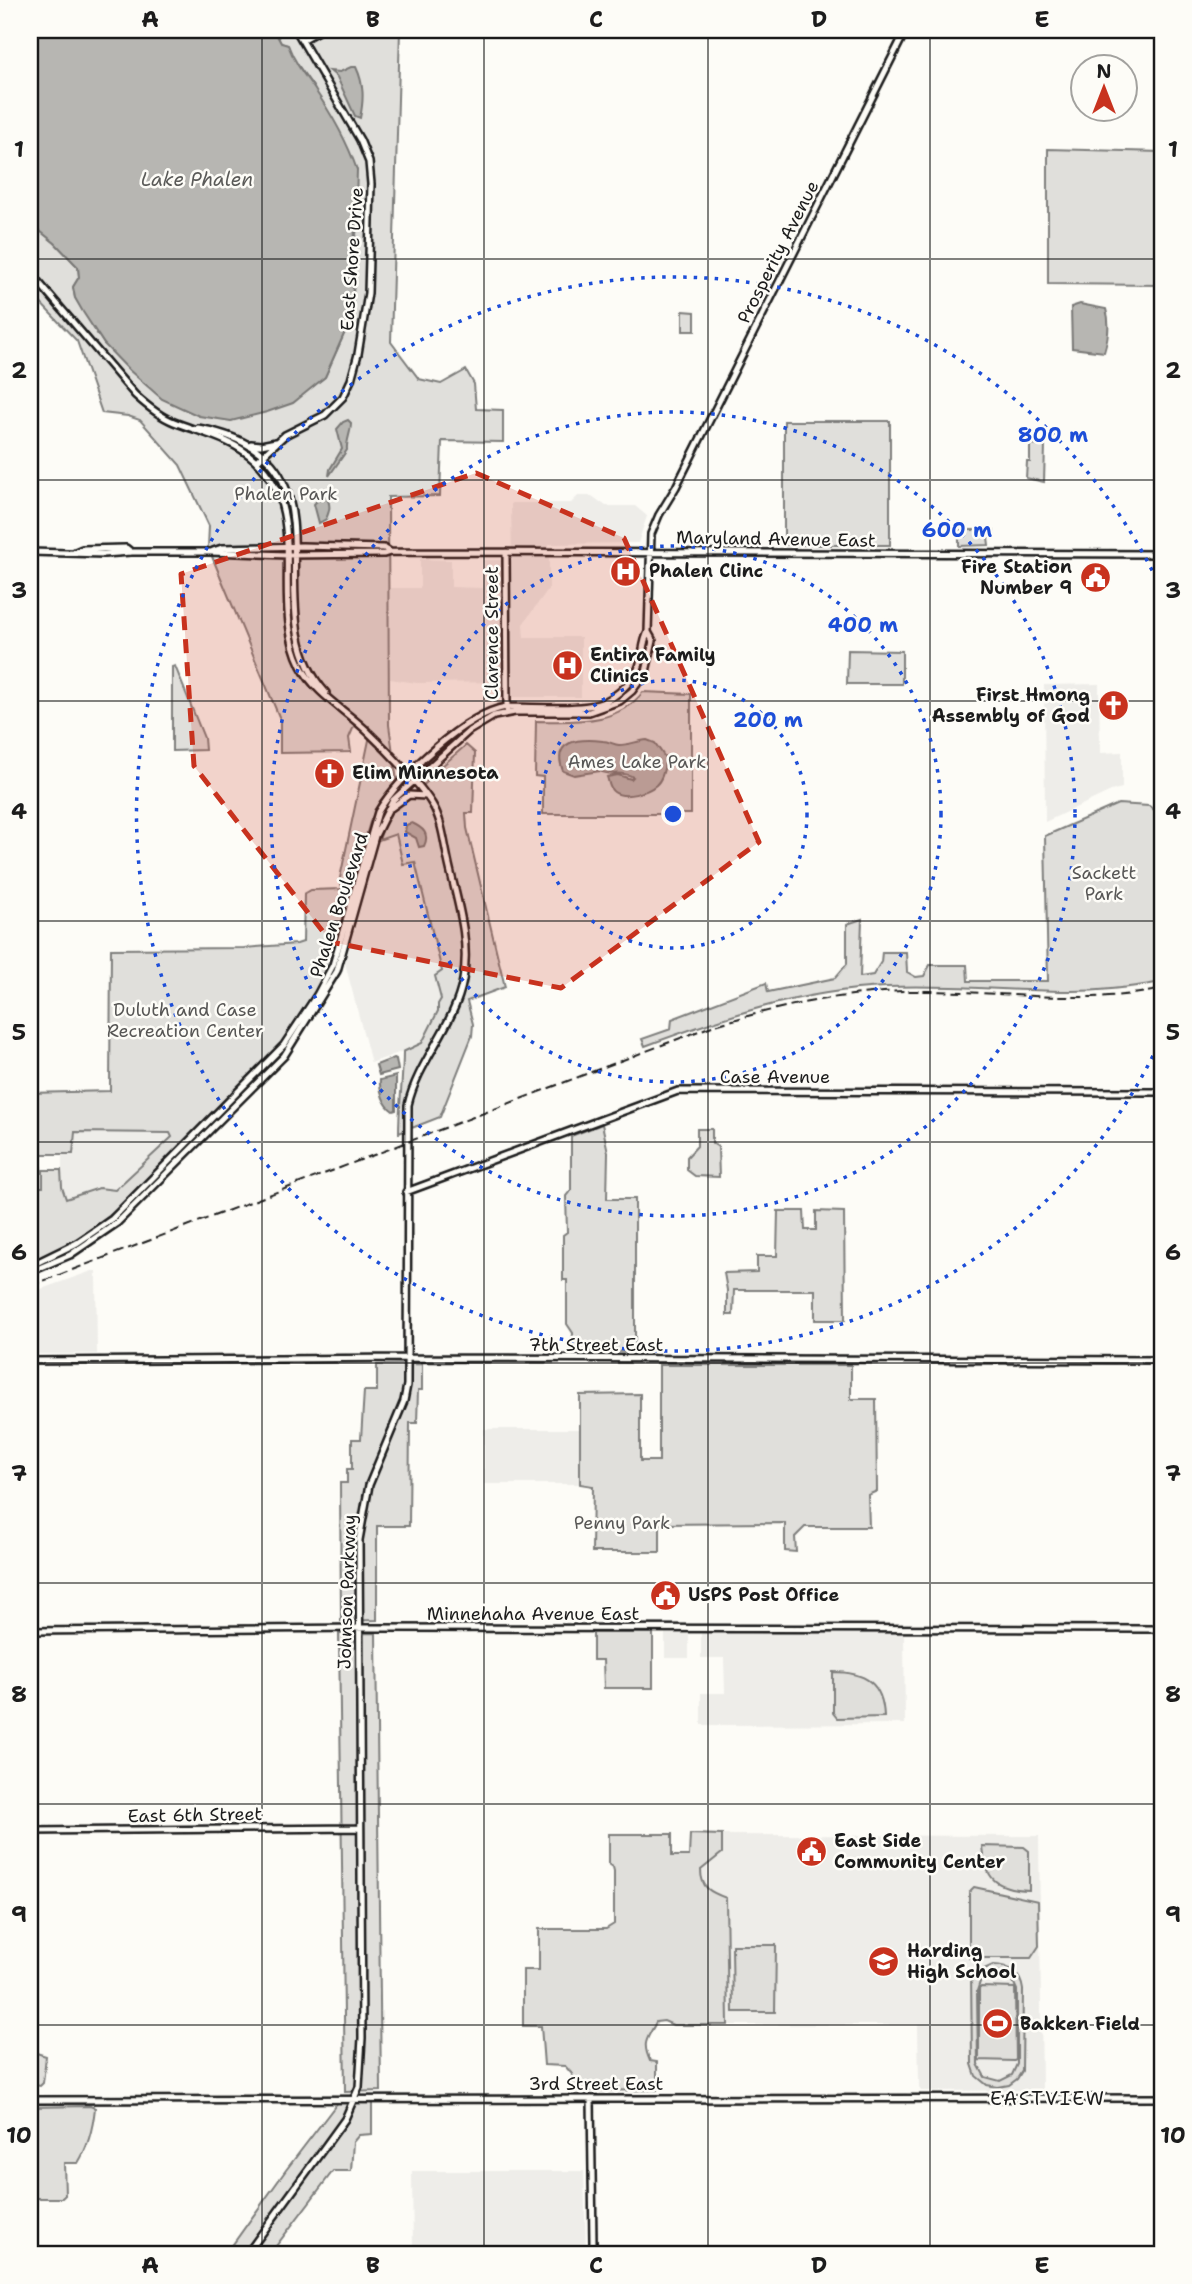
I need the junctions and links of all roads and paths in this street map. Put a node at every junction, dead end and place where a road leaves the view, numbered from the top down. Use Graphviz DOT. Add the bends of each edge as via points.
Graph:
graph roads {
  1 [pos="296,30"];
  2 [pos="320,30"];
  3 [pos="906,30"];
  4 [pos="302,40"];
  5 [pos="30,266"];
  6 [pos="30,272"];
  7 [pos="37,278"];
  8 [pos="184,426"];
  9 [pos="276,442"];
  10 [pos="249,444"];
  11 [pos="263,455"];
  12 [pos="257,461"];
  13 [pos="286,546"];
  14 [pos="295,546"];
  15 [pos="649,551"];
  16 [pos="30,552"];
  17 [pos="211,552"];
  18 [pos="390,552"];
  19 [pos="506,552"];
  20 [pos="1162,554"];
  21 [pos="287,555"];
  22 [pos="295,555"];
  23 [pos="338,706"];
  24 [pos="507,710"];
  25 [pos="407,775"];
  26 [pos="412,781"];
  27 [pos="426,797"];
  28 [pos="377,832"];
  29 [pos="1162,1092"];
  30 [pos="406,1192"];
  31 [pos="30,1266"];
  32 [pos="30,1272"];
  33 [pos="407,1358"];
  34 [pos="1162,1360"];
  35 [pos="30,1361"];
  36 [pos="358,1628"];
  37 [pos="1162,1629"];
  38 [pos="30,1631"];
  39 [pos="360,1828"];
  40 [pos="30,1831"];
  41 [pos="591,2098"];
  42 [pos="1162,2098"];
  43 [pos="356,2099"];
  44 [pos="30,2100"];
  45 [pos="593,2243"];
  46 [pos="247,2254"];
  47 [pos="591,2254"];
  48 [pos="597,2254"];
  1 -- 4 [label="street, East Shore Drive"];
  2 -- 4 [label="street"];
  3 -- 15 [label="street, Prosperity Avenue" via="653,528"];
  4 -- 9 [label="street, East Shore Drive" via="369,162 368,293 358,354 343,397 325,415"];
  5 -- 7 [label="street"];
  6 -- 7 [label="street"];
  7 -- 8 [label="street" via="135,396 155,413"];
  8 -- 10 [label="street"];
  8 -- 12 [label="street" via="233,444"];
  9 -- 10 [label="street"];
  9 -- 11 [label="street, East Shore Drive"];
  10 -- 11 [label="street, Johnson Parkway"];
  11 -- 12 [label="street, East Shore Drive"];
  11 -- 14 [label="street, Johnson Parkway" via="289,494"];
  12 -- 13 [label="street, Johnson Parkway" via="282,501"];
  13 -- 14 [label="street, Maryland Avenue East"];
  13 -- 17 [label="street, Maryland Avenue East"];
  13 -- 21 [label="street, Johnson Parkway"];
  14 -- 18 [label="street, Maryland Avenue East" via="384,548"];
  14 -- 22 [label="street, Johnson Parkway"];
  15 -- 19 [label="street, Maryland Avenue East"];
  15 -- 20 [label="street, Maryland Avenue East"];
  15 -- 24 [label="street, Phalen Boulevard" via="648,632 653,641 646,672 632,691 620,701 589,712"];
  16 -- 17 [label="street, Maryland Avenue East"];
  17 -- 21 [label="street, Maryland Avenue East"];
  18 -- 19 [label="street, Maryland Avenue East"];
  18 -- 22 [label="street, Maryland Avenue East"];
  19 -- 24 [label="street, Clarence Street"];
  21 -- 22 [label="street, Maryland Avenue East"];
  21 -- 23 [label="street, Johnson Parkway" via="287,617 295,650 309,679"];
  22 -- 23 [label="street, Johnson Parkway" via="299,641 314,678"];
  23 -- 25 [label="street, Johnson Parkway"];
  24 -- 25 [label="street, Phalen Boulevard" via="493,709 472,720"];
  24 -- 26 [label="street, Phalen Boulevard" via="482,721"];
  25 -- 26 [label="street, Johnson Parkway"];
  25 -- 31 [label="street, Phalen Boulevard" via="378,812 332,965 284,1045 112,1219 77,1244"];
  26 -- 27 [label="street, Johnson Parkway"];
  26 -- 28 [label="street, Phalen Boulevard" via="393,800"];
  27 -- 28 [label="street" via="405,797 389,810"];
  27 -- 30 [label="street, Johnson Parkway" via="440,821 466,959 458,999 410,1098"];
  28 -- 32 [label="street, Phalen Boulevard" via="337,971 284,1056 117,1223 69,1255"];
  29 -- 30 [label="street, Case Avenue" via="678,1091"];
  30 -- 33 [label="street, Johnson Parkway"];
  33 -- 34 [label="street, 7th Street East"];
  33 -- 35 [label="street, 7th Street East"];
  33 -- 36 [label="street, Johnson Parkway" via="404,1401 363,1507"];
  36 -- 37 [label="street, Minnehaha Avenue East"];
  36 -- 38 [label="street, Minnehaha Avenue East"];
  36 -- 39 [label="street, Johnson Parkway"];
  39 -- 40 [label="street, East 6th Street"];
  39 -- 43 [label="street, Johnson Parkway" via="362,2038"];
  41 -- 42 [label="street, 3rd Street East"];
  41 -- 43 [label="street, 3rd Street East"];
  41 -- 45 [label="street"];
  43 -- 44 [label="street, 3rd Street East"];
  43 -- 46 [label="street, Johnson Parkway" via="340,2129"];
  45 -- 47 [label="street"];
  45 -- 48 [label="street"];
}
